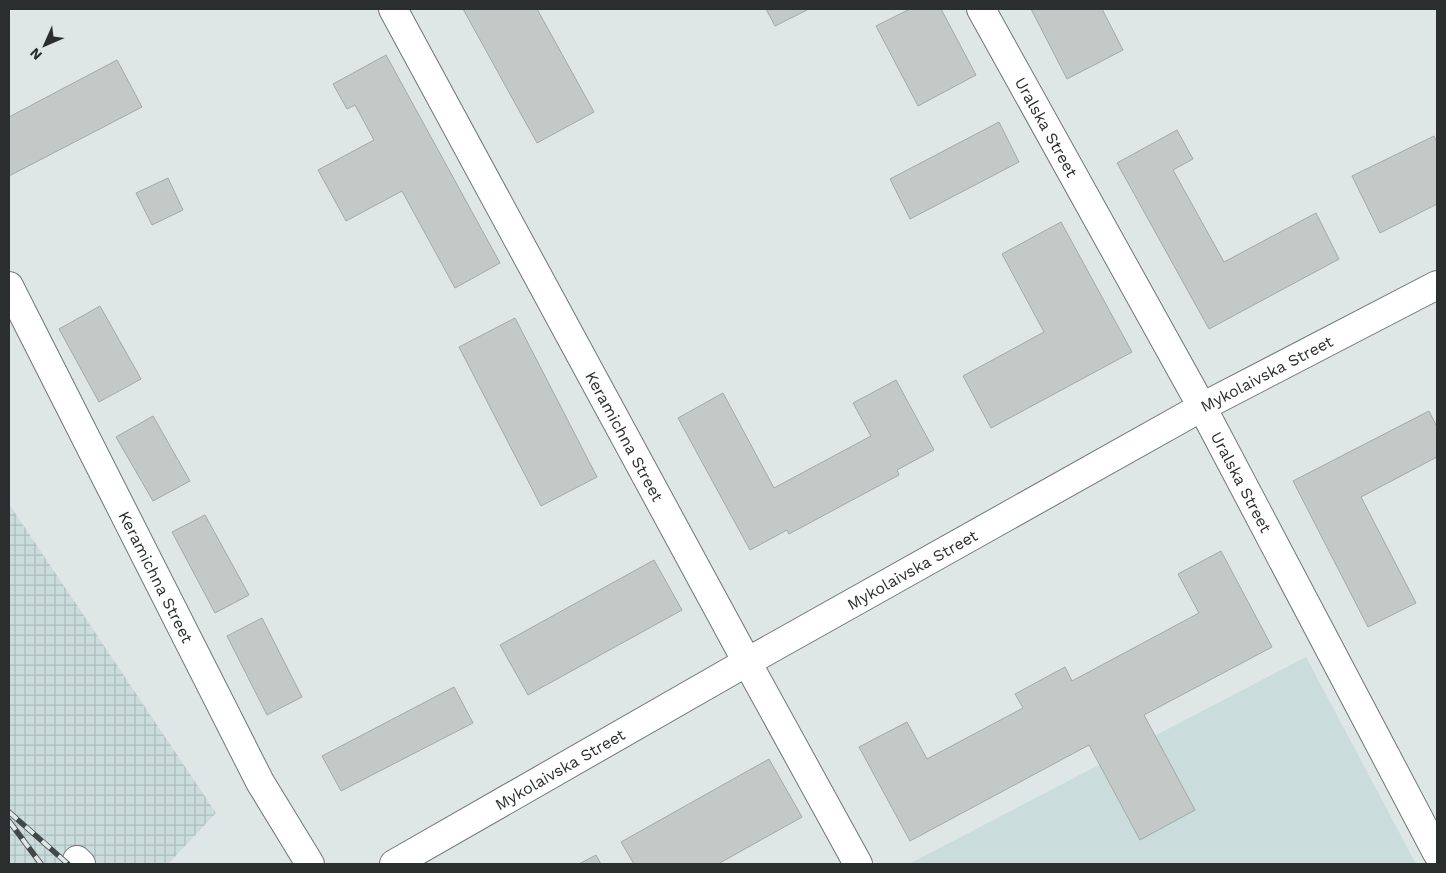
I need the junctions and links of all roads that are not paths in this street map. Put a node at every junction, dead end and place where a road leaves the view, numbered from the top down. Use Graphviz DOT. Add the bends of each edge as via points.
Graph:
graph roads {
  1 [pos="393,9"];
  2 [pos="982,9"];
  3 [pos="1437,285"];
  4 [pos="9,286"];
  5 [pos="1202,407"];
  6 [pos="747,662"];
  7 [pos="1437,853"];
  8 [pos="310,864"];
  9 [pos="394,864"];
  10 [pos="858,864"];
  1 -- 6 [label="street, Keramichna Street"];
  2 -- 5 [label="street, Uralska Street"];
  3 -- 5 [label="street, Mykolaivska Street"];
  4 -- 8 [label="street, Keramichna Street" via="260,782"];
  5 -- 6 [label="street, Mykolaivska Street"];
  5 -- 7 [label="street, Uralska Street"];
  6 -- 9 [label="street, Mykolaivska Street"];
  6 -- 10 [label="street, Keramichna Street"];
}
